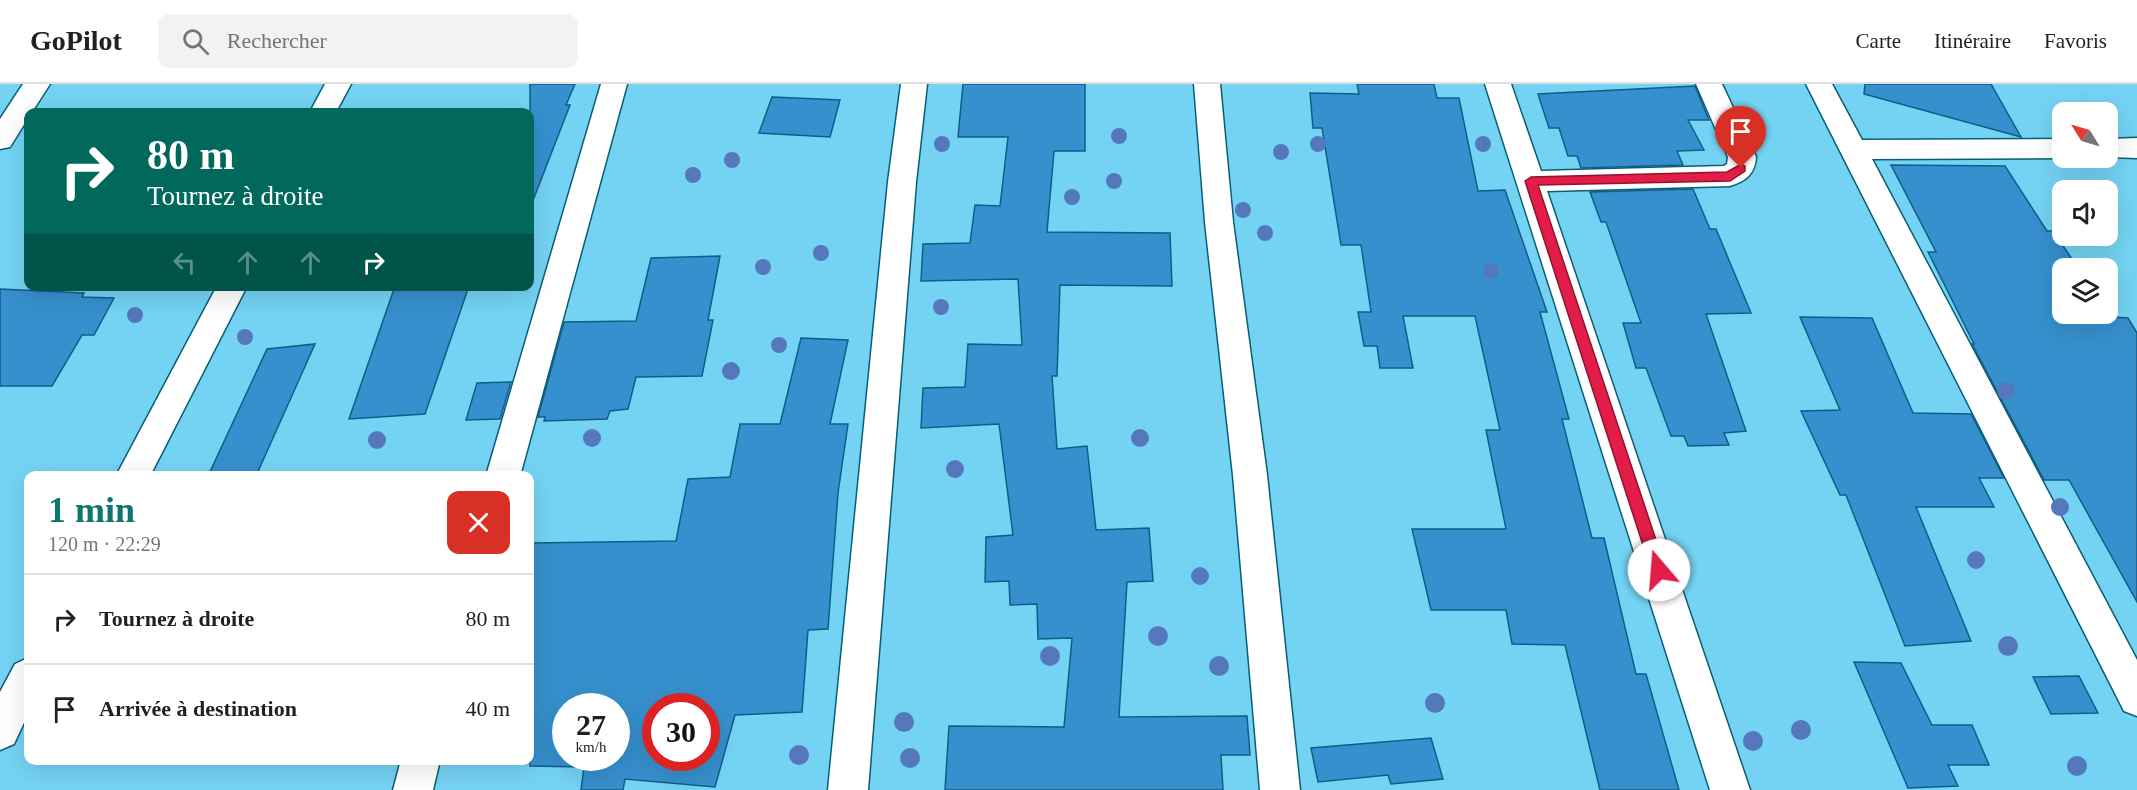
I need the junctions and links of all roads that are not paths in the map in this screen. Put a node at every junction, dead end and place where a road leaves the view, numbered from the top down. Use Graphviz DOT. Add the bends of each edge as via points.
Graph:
graph roads {
  1 [pos="37,84"];
  2 [pos="338,84"];
  3 [pos="614,84"];
  4 [pos="914,84"];
  5 [pos="1207,84"];
  6 [pos="1498,84"];
  7 [pos="1709,84"];
  8 [pos="1819,84"];
  9 [pos="325,108"];
  10 [pos="0,140"];
  11 [pos="2052,148"];
  12 [pos="2118,148"];
  13 [pos="2137,148"];
  14 [pos="1853,150"];
  15 [pos="1531,181"];
  16 [pos="229,291"];
  17 [pos="137,471"];
  18 [pos="503,471"];
  19 [pos="24,684"];
  20 [pos="2137,698"];
  21 [pos="0,731"];
  22 [pos="420,765"];
  23 [pos="413,790"];
  24 [pos="848,790"];
  25 [pos="1280,790"];
  26 [pos="1730,790"];
  1 -- 10 [label="street"];
  2 -- 9 [label="street"];
  3 -- 18 [label="street"];
  4 -- 24 [label="street"];
  5 -- 25 [label="street"];
  6 -- 15 [label="street"];
  7 -- 15 [label="street" via="1742,157 1741,168 1730,176"];
  8 -- 14 [label="street"];
  11 -- 14 [label="street"];
  12 -- 13 [label="street"];
  14 -- 20 [label="street"];
  15 -- 26 [label="street"];
  16 -- 17 [label="street"];
  19 -- 21 [label="street"];
  22 -- 23 [label="street"];
}
